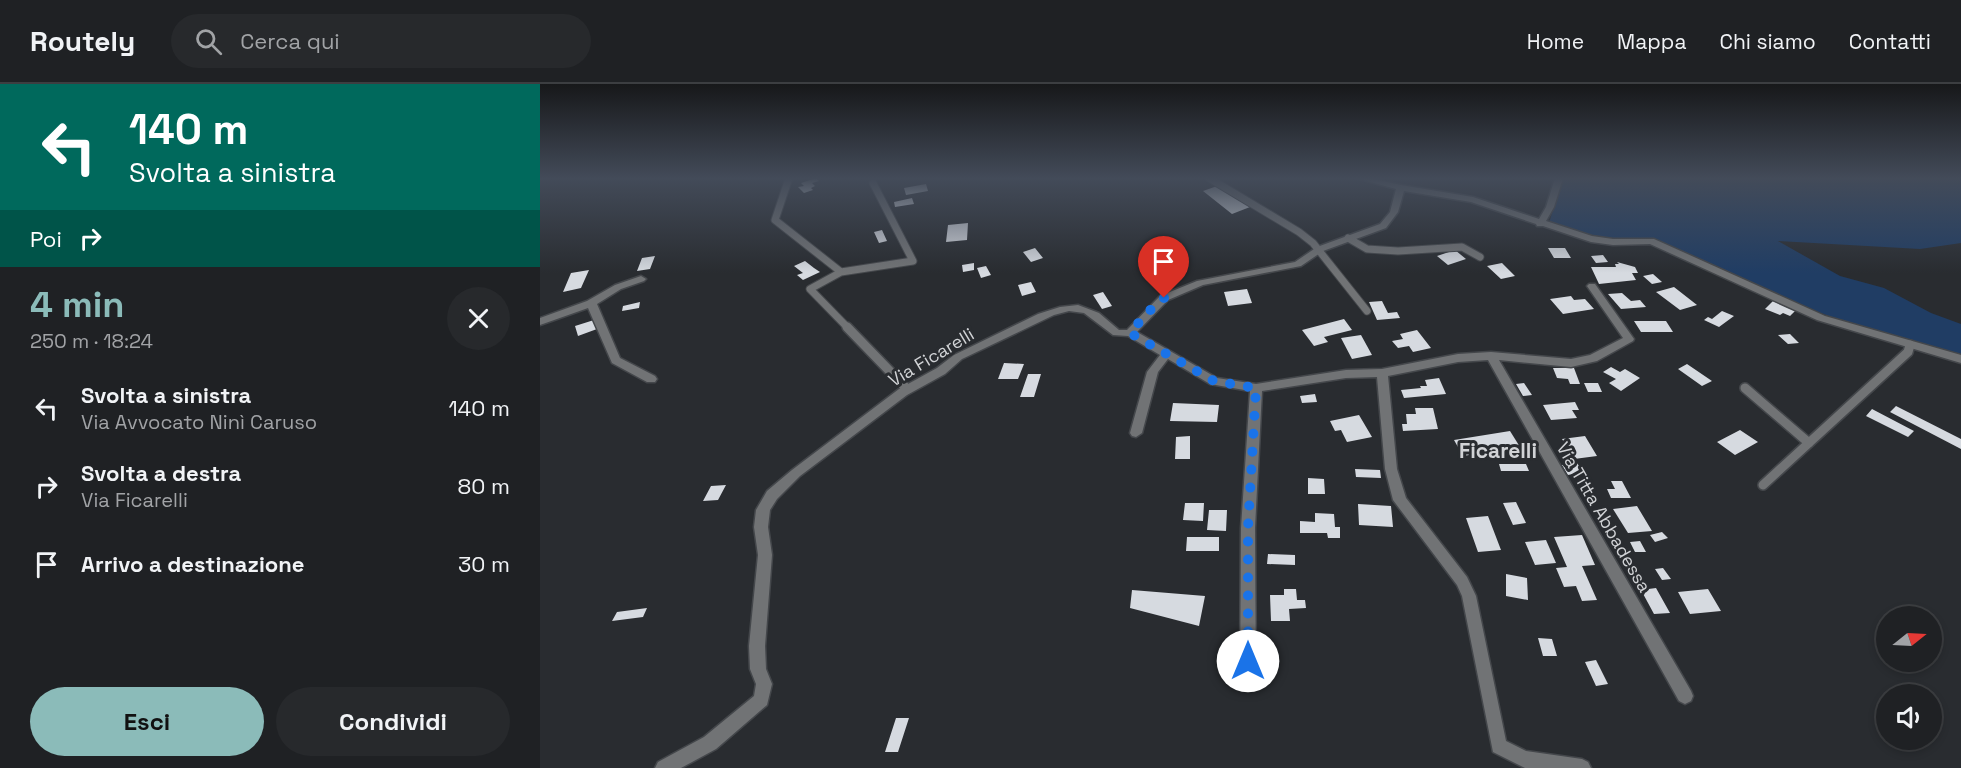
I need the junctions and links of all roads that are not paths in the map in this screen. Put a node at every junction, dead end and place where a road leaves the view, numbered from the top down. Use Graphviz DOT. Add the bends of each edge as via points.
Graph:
graph roads {
  1 [pos="778,210"];
  2 [pos="887,210"];
  3 [pos="1262,210"];
  4 [pos="1394,210"];
  5 [pos="1501,210"];
  6 [pos="1548,210"];
  7 [pos="1540,224"];
  8 [pos="1348,238"];
  9 [pos="1320,249"];
  10 [pos="1480,257"];
  11 [pos="841,272"];
  12 [pos="641,279"];
  13 [pos="1592,286"];
  14 [pos="591,303"];
  15 [pos="1367,311"];
  16 [pos="540,322"];
  17 [pos="1130,333"];
  18 [pos="1910,345"];
  19 [pos="1166,354"];
  20 [pos="1491,356"];
  21 [pos="1961,359"];
  22 [pos="1382,372"];
  23 [pos="651,379"];
  24 [pos="1256,388"];
  25 [pos="1745,388"];
  26 [pos="908,389"];
  27 [pos="1136,433"];
  28 [pos="1809,443"];
  29 [pos="1763,486"];
  30 [pos="1248,683"];
  31 [pos="1685,696"];
  32 [pos="664,768"];
  33 [pos="1582,768"];
  1 -- 11 [label="lane" via="775,220"];
  2 -- 11 [label="lane" via="913,261"];
  3 -- 9 [label="lane"];
  4 -- 8 [label="street" via="1383,226"];
  5 -- 7 [label="street"];
  6 -- 7 [label="street"];
  7 -- 18 [label="street" via="1591,239 1651,241 1821,318"];
  8 -- 9 [label="street"];
  8 -- 10 [label="lane" via="1367,249 1462,247"];
  9 -- 15 [label="lane"];
  9 -- 17 [label="street" via="1298,264 1200,283 1164,298"];
  11 -- 26 [label="lane" via="810,289"];
  12 -- 14 [label="street"];
  13 -- 20 [label="street, Via Ficarelli" via="1629,339 1593,358 1571,363"];
  14 -- 16 [label="street"];
  14 -- 23 [label="street" via="616,360 628,363"];
  17 -- 19 [label="street, Via Ficarelli"];
  17 -- 26 [label="street, Via Ficarelli" via="1117,333 1093,313 1054,310 958,357"];
  18 -- 21 [label="street"];
  18 -- 28 [label="lane" via="1908,352"];
  19 -- 24 [label="street, Via Ficarelli" via="1214,381"];
  19 -- 27 [label="street" via="1153,372"];
  20 -- 22 [label="street, Via Ficarelli"];
  20 -- 31 [label="street, Via Titta Abbadessa"];
  22 -- 24 [label="street, Via Ficarelli"];
  22 -- 33 [label="street" via="1391,469 1400,500 1462,581 1469,596 1499,746 1525,759"];
  24 -- 30 [label="street" via="1248,528"];
  25 -- 28 [label="lane"];
  26 -- 32 [label="street, Via Ficarelli" via="772,495 763,510 760,527 765,555 757,646 758,669 764,684 761,700 710,743"];
  28 -- 29 [label="lane"];
}
